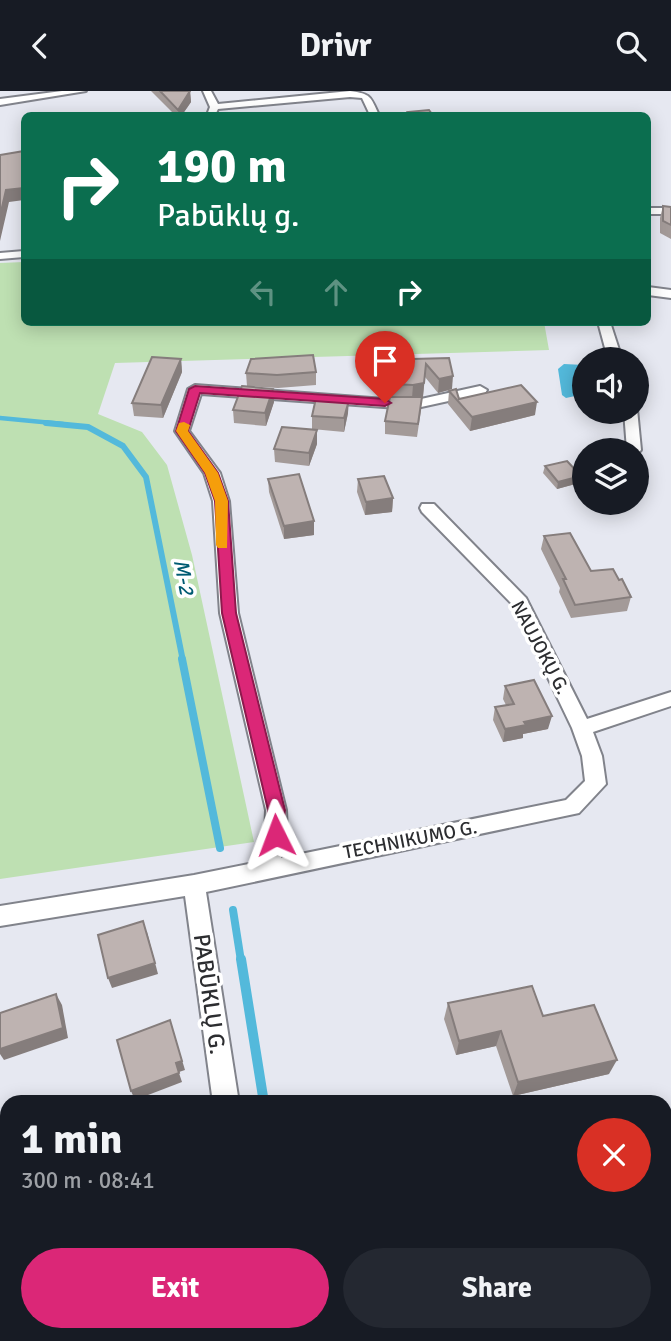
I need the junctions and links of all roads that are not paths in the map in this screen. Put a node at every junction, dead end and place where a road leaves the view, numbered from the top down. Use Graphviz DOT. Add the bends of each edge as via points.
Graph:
graph roads {
  1 [pos="82,91"];
  2 [pos="207,91"];
  3 [pos="0,102"];
  4 [pos="213,111"];
  5 [pos="373,112"];
  6 [pos="651,211"];
  7 [pos="671,211"];
  8 [pos="21,254"];
  9 [pos="0,256"];
  10 [pos="651,291"];
  11 [pos="671,294"];
  12 [pos="605,326"];
  13 [pos="611,347"];
  14 [pos="480,390"];
  15 [pos="428,508"];
  16 [pos="671,699"];
  17 [pos="582,728"];
  18 [pos="572,807"];
  19 [pos="268,868"];
  20 [pos="194,885"];
  21 [pos="0,916"];
  22 [pos="225,1095"];
  1 -- 3 [label="street"];
  2 -- 4 [label="street"];
  4 -- 5 [label="street" via="350,93 365,96"];
  6 -- 7 [label="street"];
  8 -- 9 [label="street"];
  10 -- 11 [label="street"];
  12 -- 13 [label="street"];
  14 -- 19 [label="street" via="412,405 195,389 182,431 212,473 221,501 229,613 276,810"];
  15 -- 17 [label="street, NAUJOKŲ G." via="520,602"];
  16 -- 17 [label="street"];
  17 -- 18 [label="street, NAUJOKŲ G." via="596,784"];
  18 -- 19 [label="street, TECHNIKUMO G."];
  19 -- 20 [label="street, TECHNIKUMO G."];
  20 -- 21 [label="street, TECHNIKUMO G."];
  20 -- 22 [label="street, PABŪKLŲ G."];
}
